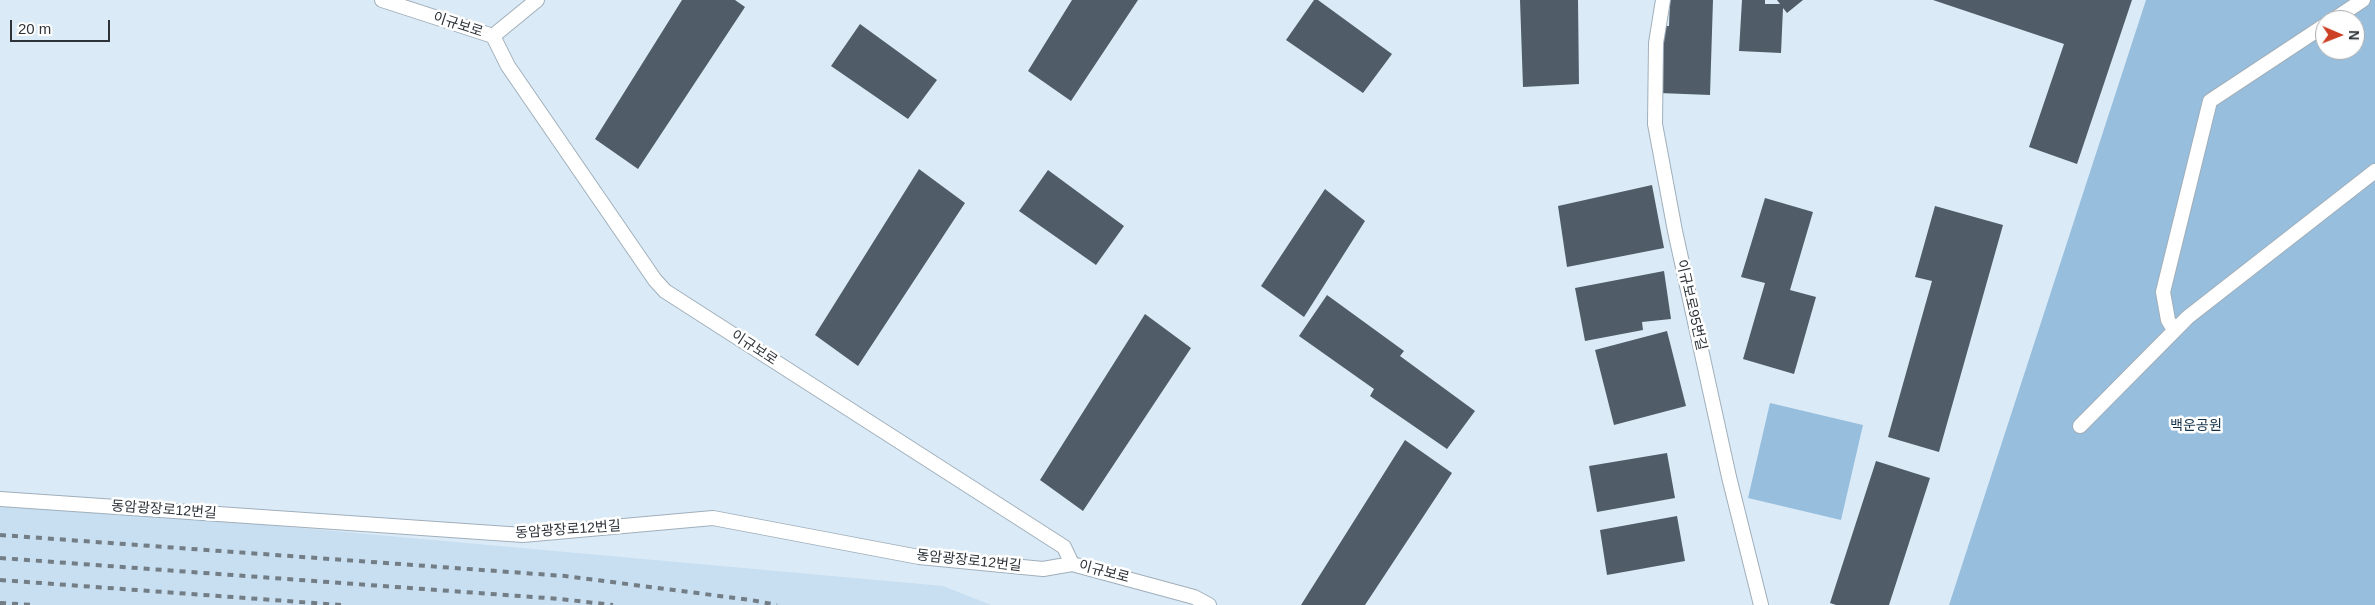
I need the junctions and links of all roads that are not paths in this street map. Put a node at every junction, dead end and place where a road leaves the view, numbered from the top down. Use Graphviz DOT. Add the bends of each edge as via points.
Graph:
graph roads {
  1 [pos="382,0"];
  2 [pos="537,0"];
  3 [pos="1663,0"];
  4 [pos="2363,0"];
  5 [pos="2348,10"];
  6 [pos="2315,32"];
  7 [pos="493,36"];
  8 [pos="2375,171"];
  9 [pos="2174,330"];
  10 [pos="2080,426"];
  11 [pos="0,499"];
  12 [pos="1072,564"];
  13 [pos="1210,605"];
  14 [pos="1761,605"];
  1 -- 7 [label="lane, 이규보로"];
  2 -- 7 [label="lane"];
  3 -- 14 [label="lane, 이규보로95번길" via="1656,43 1655,124 1674,231"];
  4 -- 5 [label="lane"];
  6 -- 9 [label="lane" via="2210,101 2163,292 2166,315"];
  7 -- 12 [label="lane, 이규보로" via="508,66 665,291 1064,547"];
  8 -- 9 [label="lane"];
  9 -- 10 [label="lane"];
  11 -- 12 [label="lane, 동암광장로12번길" via="523,535 714,518 919,557 1044,569"];
  12 -- 13 [label="lane, 이규보로" via="1194,597"];
}
